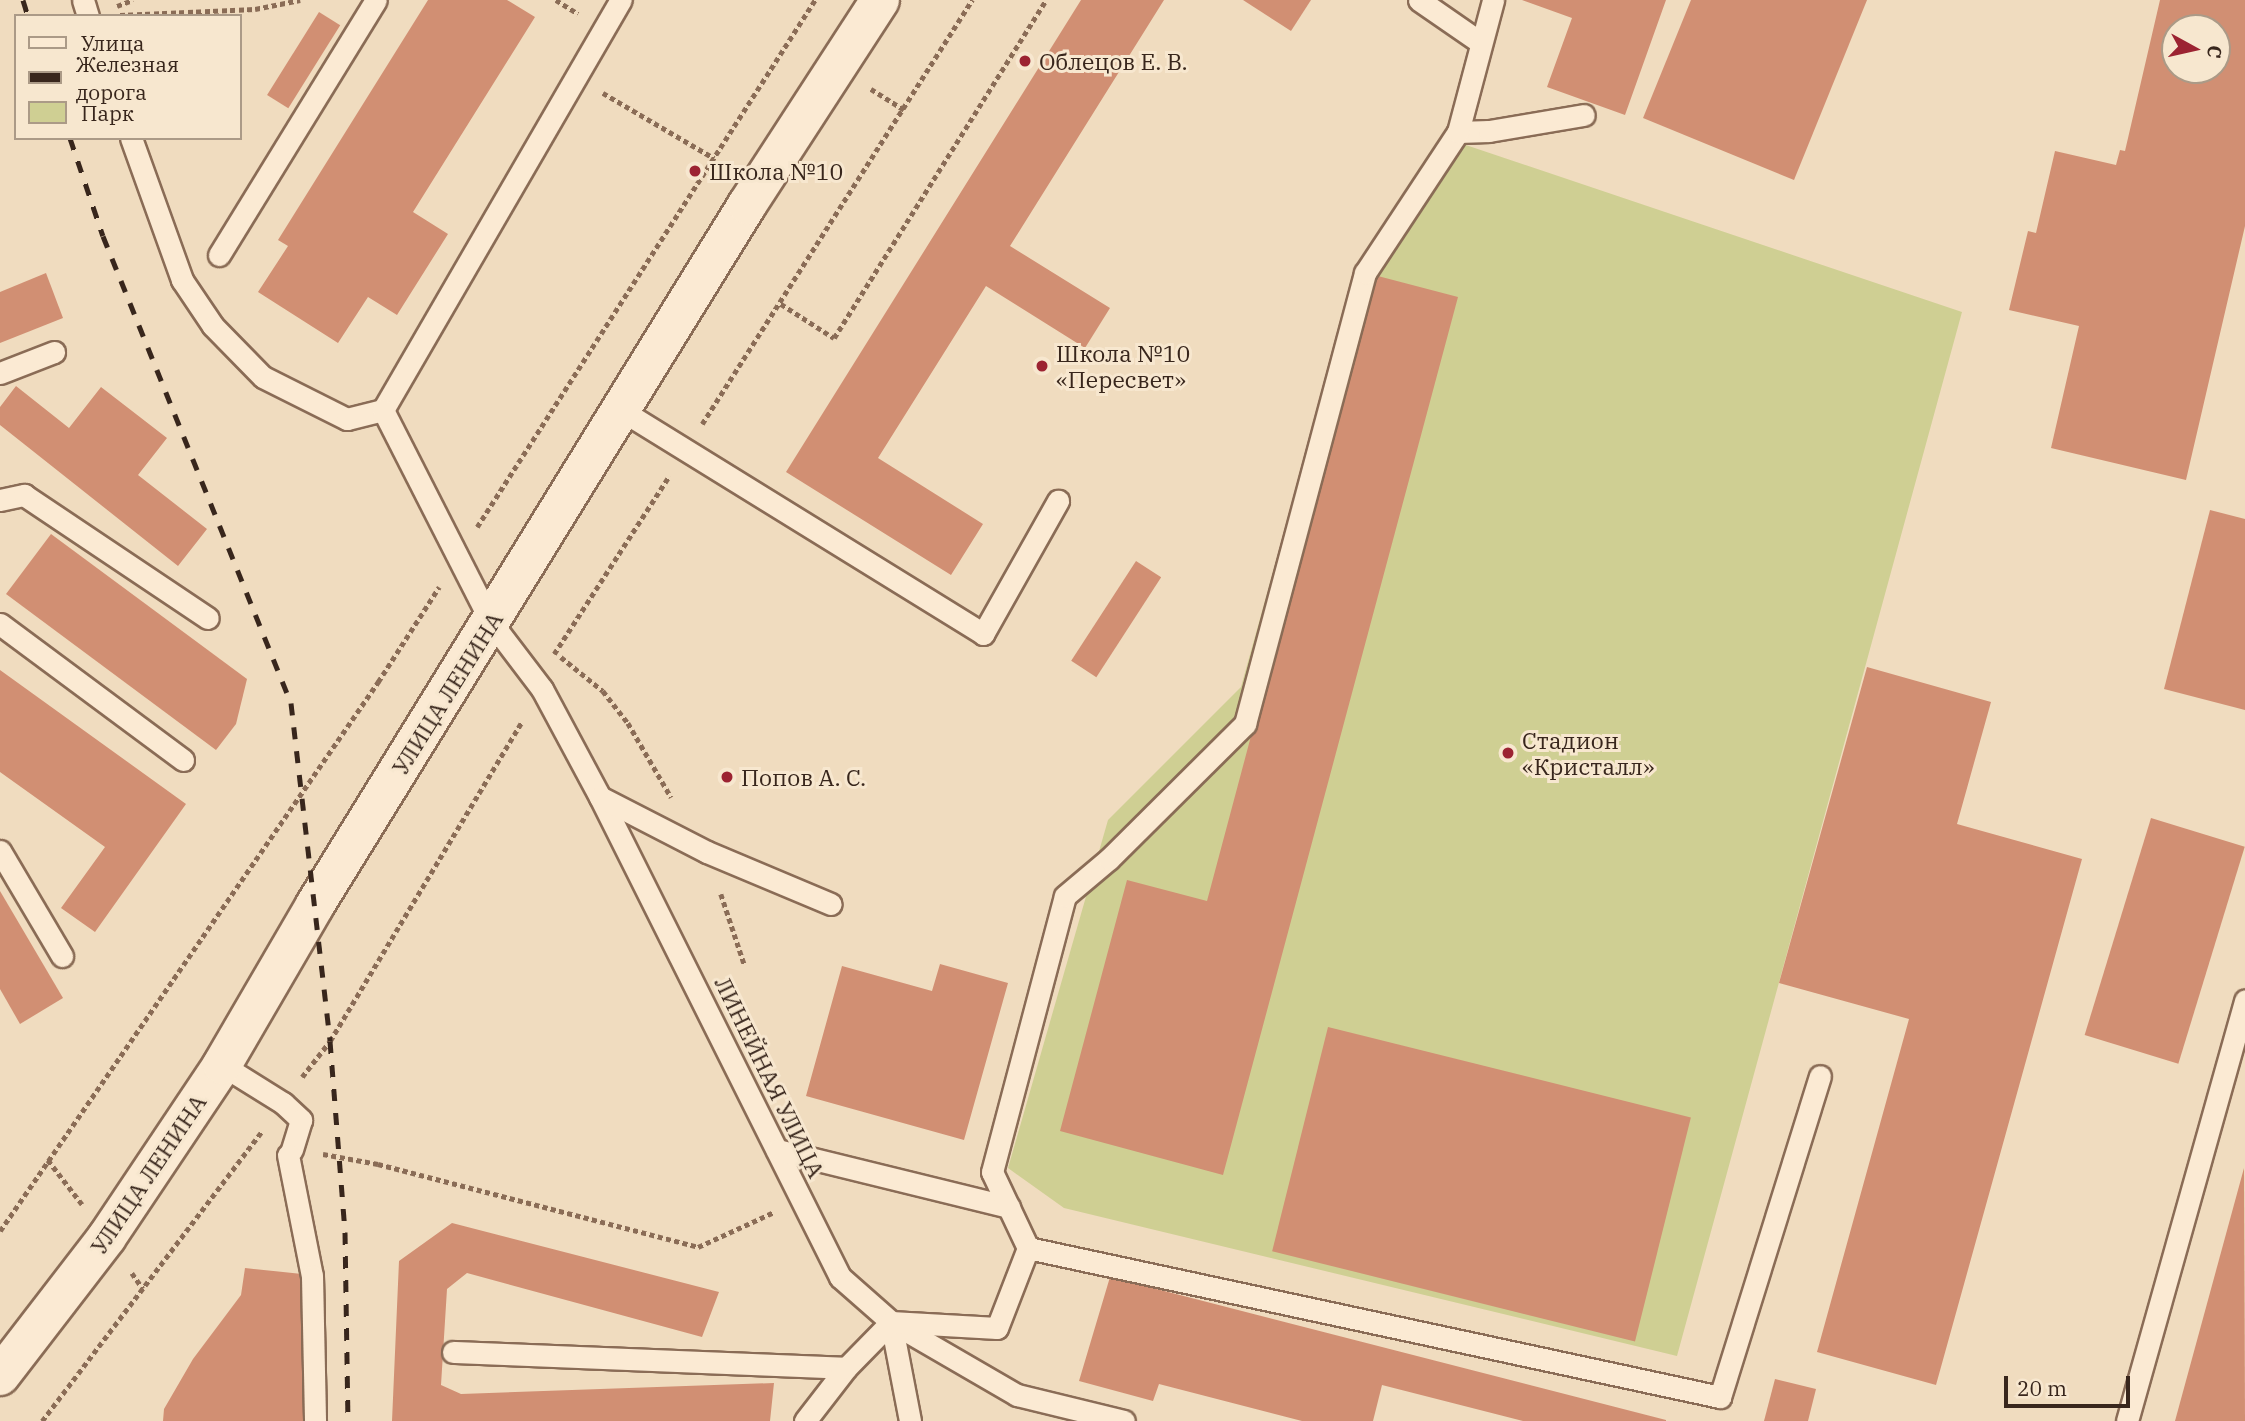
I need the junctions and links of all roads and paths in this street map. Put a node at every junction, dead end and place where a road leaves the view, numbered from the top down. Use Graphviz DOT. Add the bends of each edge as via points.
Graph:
graph roads {
  1 [pos="300,0"];
  2 [pos="376,0"];
  3 [pos="621,0"];
  4 [pos="815,0"];
  5 [pos="880,0"];
  6 [pos="1046,0"];
  7 [pos="1419,0"];
  8 [pos="1493,0"];
  9 [pos="153,14"];
  10 [pos="1482,43"];
  11 [pos="575,76"];
  12 [pos="1584,115"];
  13 [pos="1458,132"];
  14 [pos="132,140"];
  15 [pos="714,158"];
  16 [pos="219,255"];
  17 [pos="781,304"];
  18 [pos="54,352"];
  19 [pos="0,373"];
  20 [pos="383,410"];
  21 [pos="621,410"];
  22 [pos="0,500"];
  23 [pos="1058,501"];
  24 [pos="456,559"];
  25 [pos="208,618"];
  26 [pos="491,622"];
  27 [pos="0,624"];
  28 [pos="183,760"];
  29 [pos="600,797"];
  30 [pos="0,851"];
  31 [pos="831,904"];
  32 [pos="62,956"];
  33 [pos="2245,1000"];
  34 [pos="222,1065"];
  35 [pos="1820,1076"];
  36 [pos="253,1144"];
  37 [pos="776,1150"];
  38 [pos="290,1152"];
  39 [pos="801,1200"];
  40 [pos="1009,1207"];
  41 [pos="0,1230"];
  42 [pos="1028,1248"];
  43 [pos="891,1322"];
  44 [pos="453,1352"];
  45 [pos="846,1368"];
  46 [pos="0,1376"];
  47 [pos="315,1421"];
  48 [pos="806,1421"];
  49 [pos="910,1421"];
  50 [pos="1124,1421"];
  51 [pos="2127,1421"];
  1 -- 9 [label="path" via="255,9"];
  2 -- 16 [label="lane"];
  3 -- 11 [label="lane"];
  4 -- 15 [label="path"];
  5 -- 21 [label="street, УЛИЦА ЛЕНИНА"];
  6 -- 17 [label="path" via="834,338"];
  7 -- 10 [label="lane"];
  8 -- 10 [label="lane"];
  10 -- 13 [label="lane"];
  11 -- 15 [label="path"];
  11 -- 20 [label="lane"];
  12 -- 13 [label="lane"];
  13 -- 40 [label="lane" via="1365,273 1245,724 1109,859 1065,896 992,1172"];
  14 -- 20 [label="lane" via="182,280 213,327 263,377 347,419"];
  15 -- 24 [label="path"];
  18 -- 19 [label="lane"];
  20 -- 24 [label="lane, ЛИНЕЙНАЯ УЛИЦА"];
  21 -- 23 [label="lane" via="984,634"];
  21 -- 26 [label="street, УЛИЦА ЛЕНИНА"];
  22 -- 25 [label="lane" via="24,495"];
  24 -- 26 [label="lane, ЛИНЕЙНАЯ УЛИЦА"];
  24 -- 41 [label="path" via="378,682"];
  26 -- 29 [label="lane, ЛИНЕЙНАЯ УЛИЦА" via="542,689"];
  26 -- 34 [label="street, УЛИЦА ЛЕНИНА" via="315,905"];
  27 -- 28 [label="lane"];
  29 -- 31 [label="lane" via="707,852"];
  29 -- 37 [label="lane, ЛИНЕЙНАЯ УЛИЦА"];
  30 -- 32 [label="lane"];
  33 -- 51 [label="lane"];
  34 -- 38 [label="lane" via="283,1103 301,1120"];
  34 -- 46 [label="street, УЛИЦА ЛЕНИНА" via="107,1237"];
  35 -- 42 [label="lane" via="1720,1397"];
  36 -- 38 [label="path"];
  37 -- 39 [label="lane, ЛИНЕЙНАЯ УЛИЦА"];
  37 -- 40 [label="lane"];
  38 -- 39 [label="path" via="379,1164 698,1247"];
  38 -- 47 [label="lane" via="312,1276"];
  39 -- 43 [label="lane, ЛИНЕЙНАЯ УЛИЦА" via="840,1277"];
  40 -- 42 [label="lane"];
  42 -- 43 [label="lane" via="997,1328"];
  43 -- 45 [label="lane"];
  43 -- 49 [label="lane"];
  43 -- 50 [label="lane, ЛИНЕЙНАЯ УЛИЦА" via="1017,1395"];
  44 -- 45 [label="lane"];
  45 -- 48 [label="lane"];
}
